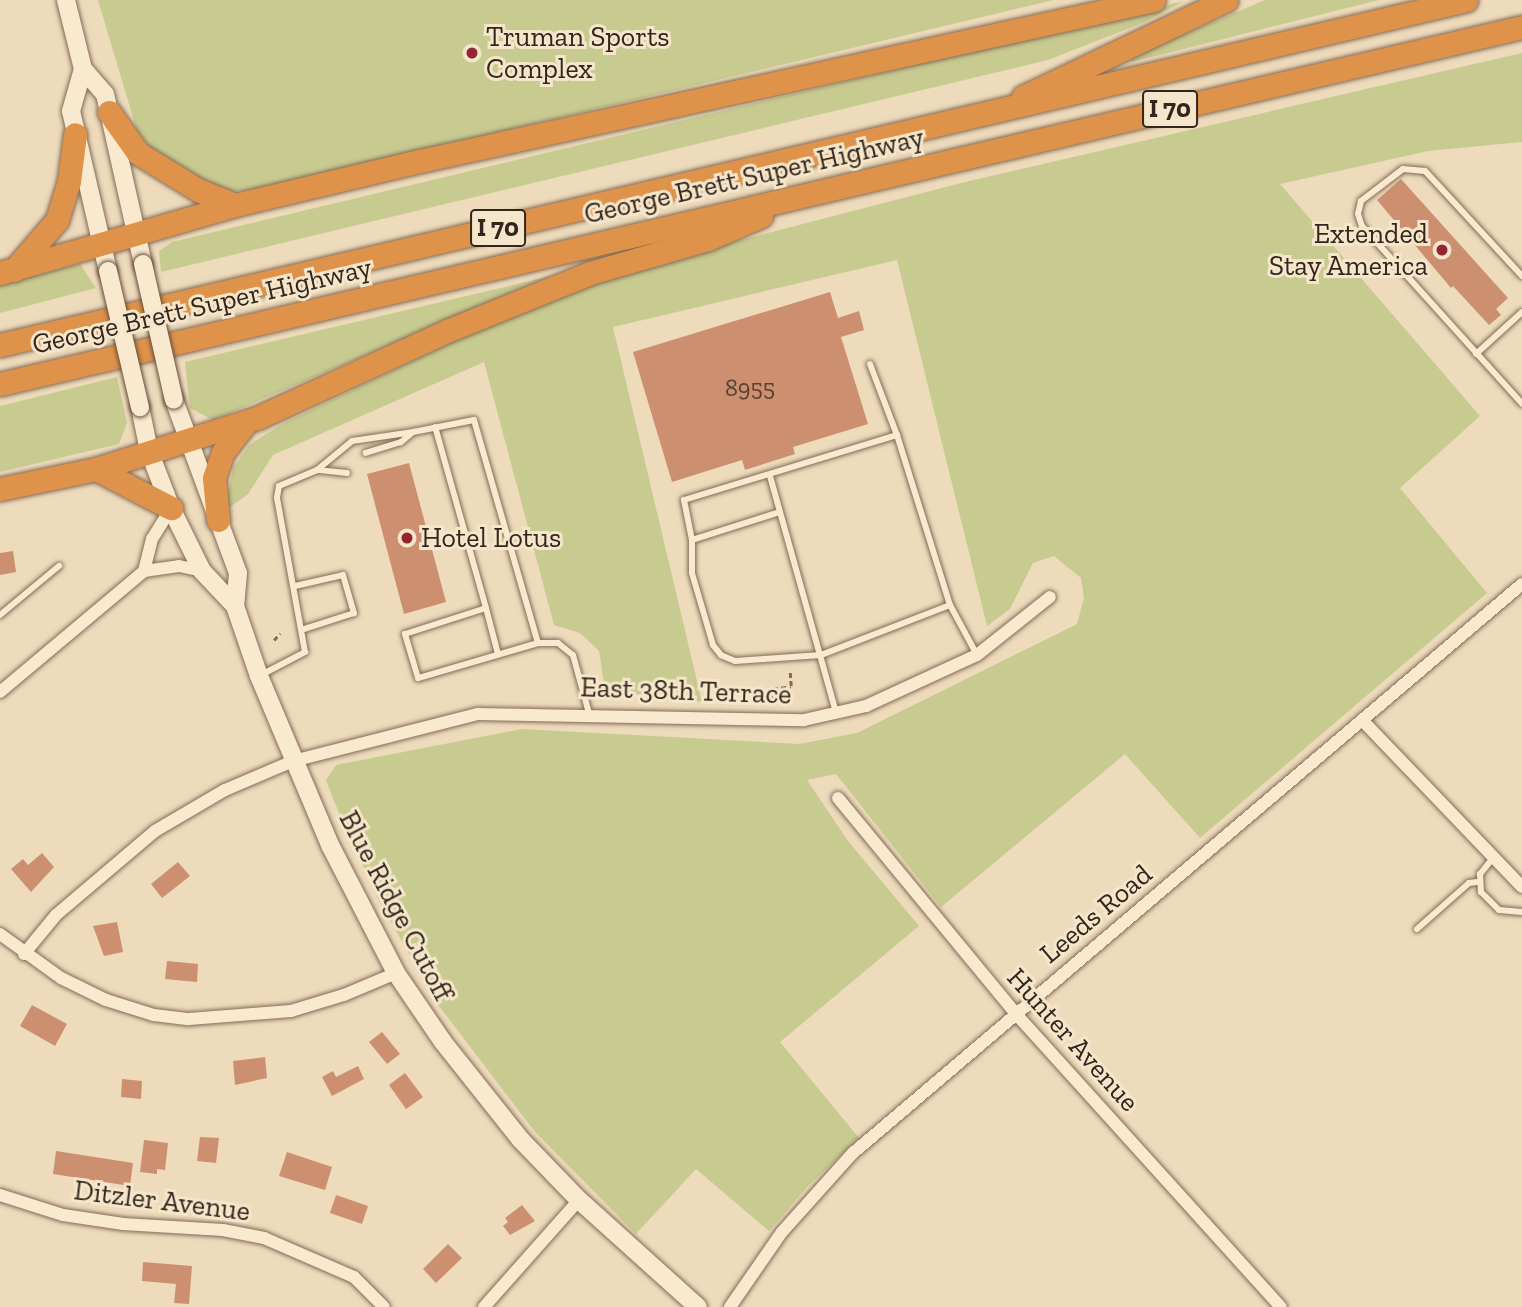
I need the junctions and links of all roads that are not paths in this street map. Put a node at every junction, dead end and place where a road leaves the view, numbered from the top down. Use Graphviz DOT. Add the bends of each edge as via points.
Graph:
graph roads {
  1 [pos="66,0"];
  2 [pos="1154,0"];
  3 [pos="1226,0"];
  4 [pos="1466,0"];
  5 [pos="1522,27"];
  6 [pos="83,69"];
  7 [pos="996,111"];
  8 [pos="109,112"];
  9 [pos="75,134"];
  10 [pos="819,192"];
  11 [pos="235,205"];
  12 [pos="138,235"];
  13 [pos="103,244"];
  14 [pos="7,271"];
  15 [pos="1522,276"];
  16 [pos="1522,312"];
  17 [pos="0,345"];
  18 [pos="1476,354"];
  19 [pos="870,364"];
  20 [pos="0,384"];
  21 [pos="1522,404"];
  22 [pos="247,421"];
  23 [pos="435,427"];
  24 [pos="413,432"];
  25 [pos="897,435"];
  26 [pos="186,438"];
  27 [pos="149,451"];
  28 [pos="366,453"];
  29 [pos="96,469"];
  30 [pos="317,470"];
  31 [pos="347,474"];
  32 [pos="770,476"];
  33 [pos="0,489"];
  34 [pos="171,508"];
  35 [pos="780,512"];
  36 [pos="218,520"];
  37 [pos="692,540"];
  38 [pos="59,566"];
  39 [pos="144,571"];
  40 [pos="202,571"];
  41 [pos="1522,584"];
  42 [pos="295,586"];
  43 [pos="1050,597"];
  44 [pos="950,605"];
  45 [pos="235,606"];
  46 [pos="486,608"];
  47 [pos="0,615"];
  48 [pos="304,629"];
  49 [pos="538,643"];
  50 [pos="498,654"];
  51 [pos="821,655"];
  52 [pos="977,656"];
  53 [pos="259,676"];
  54 [pos="0,692"];
  55 [pos="590,713"];
  56 [pos="836,713"];
  57 [pos="1362,720"];
  58 [pos="293,761"];
  59 [pos="838,798"];
  60 [pos="1494,857"];
  61 [pos="1477,882"];
  62 [pos="1522,887"];
  63 [pos="1522,912"];
  64 [pos="1417,929"];
  65 [pos="0,934"];
  66 [pos="24,954"];
  67 [pos="396,973"];
  68 [pos="1016,1014"];
  69 [pos="0,1195"];
  70 [pos="579,1200"];
  71 [pos="384,1307"];
  72 [pos="484,1307"];
  73 [pos="698,1307"];
  74 [pos="730,1307"];
  75 [pos="1281,1307"];
  1 -- 6 [label="main road, Blue Ridge Cutoff"];
  2 -- 11 [label="highway"];
  3 -- 7 [label="highway" via="1087,63"];
  4 -- 7 [label="highway, George Brett Super Highway / I 70"];
  5 -- 10 [label="highway, George Brett Super Highway / I 70"];
  6 -- 8 [label="main road, Blue Ridge Cutoff" via="105,94"];
  6 -- 9 [label="main road, Blue Ridge Cutoff" via="71,103"];
  7 -- 17 [label="highway, George Brett Super Highway / I 70"];
  8 -- 11 [label="highway" via="138,153 178,179"];
  8 -- 12 [label="main road, Blue Ridge Cutoff"];
  9 -- 13 [label="main road, Blue Ridge Cutoff"];
  9 -- 14 [label="highway" via="69,181 57,220"];
  10 -- 20 [label="highway, George Brett Super Highway / I 70"];
  10 -- 22 [label="highway" via="708,239 578,278"];
  11 -- 12 [label="highway"];
  12 -- 13 [label="highway"];
  12 -- 26 [label="main road, Blue Ridge Cutoff, bridge"];
  13 -- 14 [label="highway"];
  13 -- 27 [label="main road, Blue Ridge Cutoff, bridge"];
  15 -- 18 [label="lane" via="1435,180 1417,167 1403,169 1361,201 1358,214 1362,226"];
  16 -- 18 [label="lane"];
  18 -- 21 [label="lane"];
  19 -- 25 [label="lane"];
  22 -- 26 [label="highway"];
  22 -- 36 [label="highway" via="223,452 214,478"];
  23 -- 24 [label="lane"];
  23 -- 46 [label="lane"];
  23 -- 49 [label="lane" via="474,420"];
  24 -- 28 [label="lane" via="401,442"];
  24 -- 30 [label="lane" via="352,441"];
  25 -- 32 [label="lane"];
  25 -- 44 [label="lane"];
  26 -- 27 [label="highway"];
  26 -- 36 [label="main road, Blue Ridge Cutoff"];
  27 -- 29 [label="highway"];
  27 -- 34 [label="main road, Blue Ridge Cutoff"];
  29 -- 33 [label="highway"];
  29 -- 34 [label="highway"];
  30 -- 31 [label="lane"];
  30 -- 42 [label="lane" via="279,486 277,498"];
  32 -- 35 [label="lane"];
  32 -- 37 [label="lane" via="684,500"];
  34 -- 39 [label="street" via="152,539"];
  34 -- 40 [label="main road, Blue Ridge Cutoff"];
  35 -- 37 [label="lane"];
  35 -- 51 [label="lane"];
  36 -- 45 [label="main road, Blue Ridge Cutoff" via="238,573"];
  37 -- 51 [label="lane" via="692,573 713,645 721,655 749,661"];
  38 -- 47 [label="lane"];
  39 -- 40 [label="street" via="180,566"];
  39 -- 54 [label="street"];
  40 -- 45 [label="main road, Blue Ridge Cutoff"];
  41 -- 57 [label="street, Leeds Road"];
  42 -- 48 [label="lane"];
  42 -- 48 [label="lane" via="343,575 355,613"];
  43 -- 52 [label="street, East 38th Terrace"];
  44 -- 51 [label="lane"];
  44 -- 52 [label="lane"];
  45 -- 53 [label="main road, Blue Ridge Cutoff"];
  46 -- 50 [label="lane"];
  46 -- 50 [label="lane" via="405,634 418,678"];
  48 -- 53 [label="lane" via="305,652"];
  49 -- 50 [label="lane"];
  49 -- 55 [label="lane" via="558,643 573,655"];
  51 -- 56 [label="lane"];
  52 -- 56 [label="street, East 38th Terrace" via="866,706"];
  53 -- 58 [label="main road, Blue Ridge Cutoff"];
  55 -- 56 [label="street, East 38th Terrace" via="804,720"];
  55 -- 58 [label="street, East 38th Terrace" via="478,714"];
  57 -- 60 [label="street"];
  57 -- 68 [label="street, Leeds Road"];
  58 -- 66 [label="street, East 38th Terrace" via="225,790 155,831 48,922"];
  58 -- 67 [label="main road, Blue Ridge Cutoff"];
  59 -- 68 [label="street, Hunter Avenue"];
  60 -- 61 [label="lane"];
  60 -- 62 [label="street"];
  61 -- 63 [label="lane" via="1499,910"];
  61 -- 64 [label="lane" via="1469,883"];
  65 -- 66 [label="street"];
  66 -- 67 [label="street" via="106,1000 189,1019 291,1011"];
  67 -- 70 [label="main road, Blue Ridge Cutoff" via="481,1092"];
  68 -- 74 [label="street, Leeds Road" via="853,1153 782,1233"];
  68 -- 75 [label="street, Hunter Avenue"];
  69 -- 71 [label="street, Ditzler Avenue" via="63,1214 123,1224 223,1230 264,1238 354,1277"];
  70 -- 72 [label="street"];
  70 -- 73 [label="main road, Blue Ridge Cutoff"];
}
